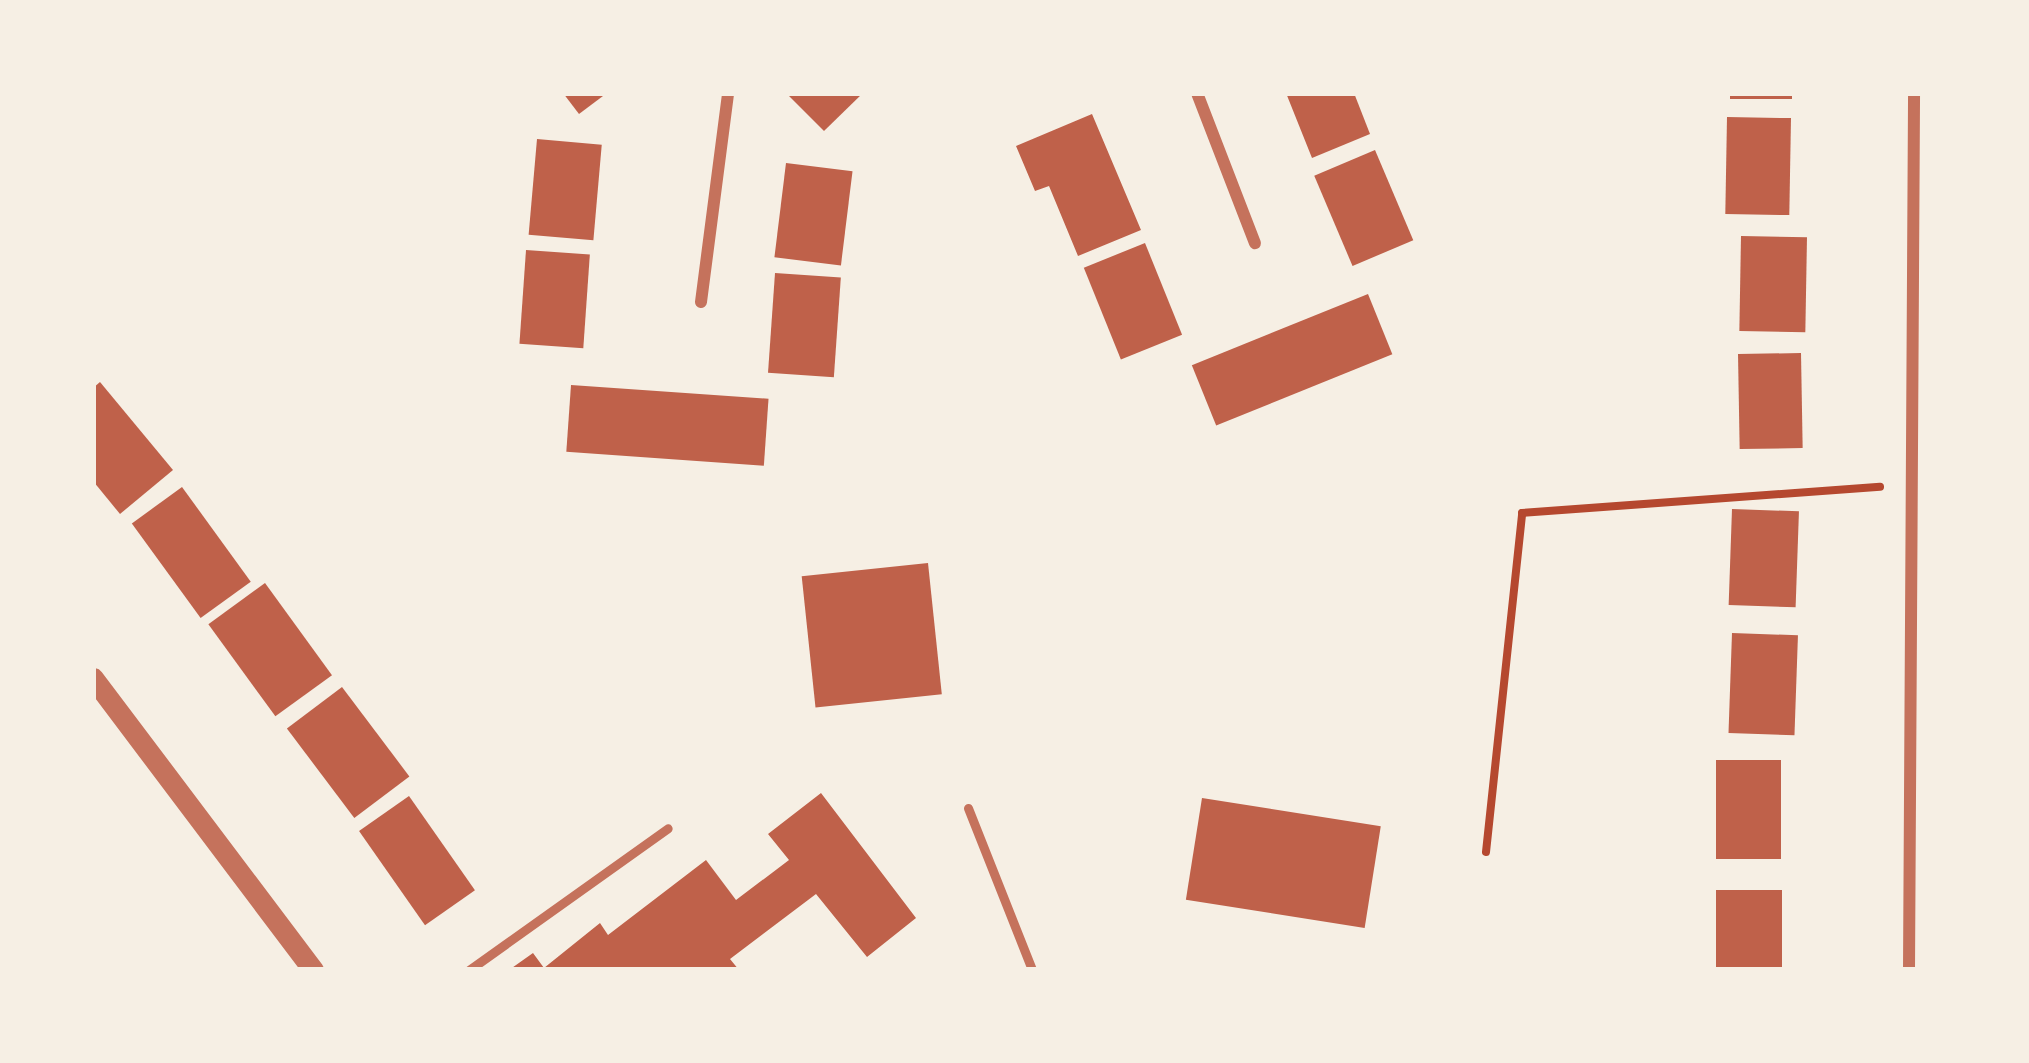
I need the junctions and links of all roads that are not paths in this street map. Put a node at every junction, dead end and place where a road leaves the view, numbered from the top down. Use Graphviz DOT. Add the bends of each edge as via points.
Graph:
graph roads {
  1 [pos="728,93"];
  2 [pos="1197,93"];
  3 [pos="1914,93"];
  4 [pos="1255,243"];
  5 [pos="701,302"];
  6 [pos="93,678"];
  7 [pos="968,808"];
  8 [pos="668,828"];
  9 [pos="313,970"];
  10 [pos="469,970"];
  11 [pos="1032,970"];
  12 [pos="1909,970"];
  1 -- 5 [label="street"];
  2 -- 4 [label="street"];
  3 -- 12 [label="street"];
  6 -- 9 [label="street"];
  7 -- 11 [label="lane"];
  8 -- 10 [label="lane"];
}
